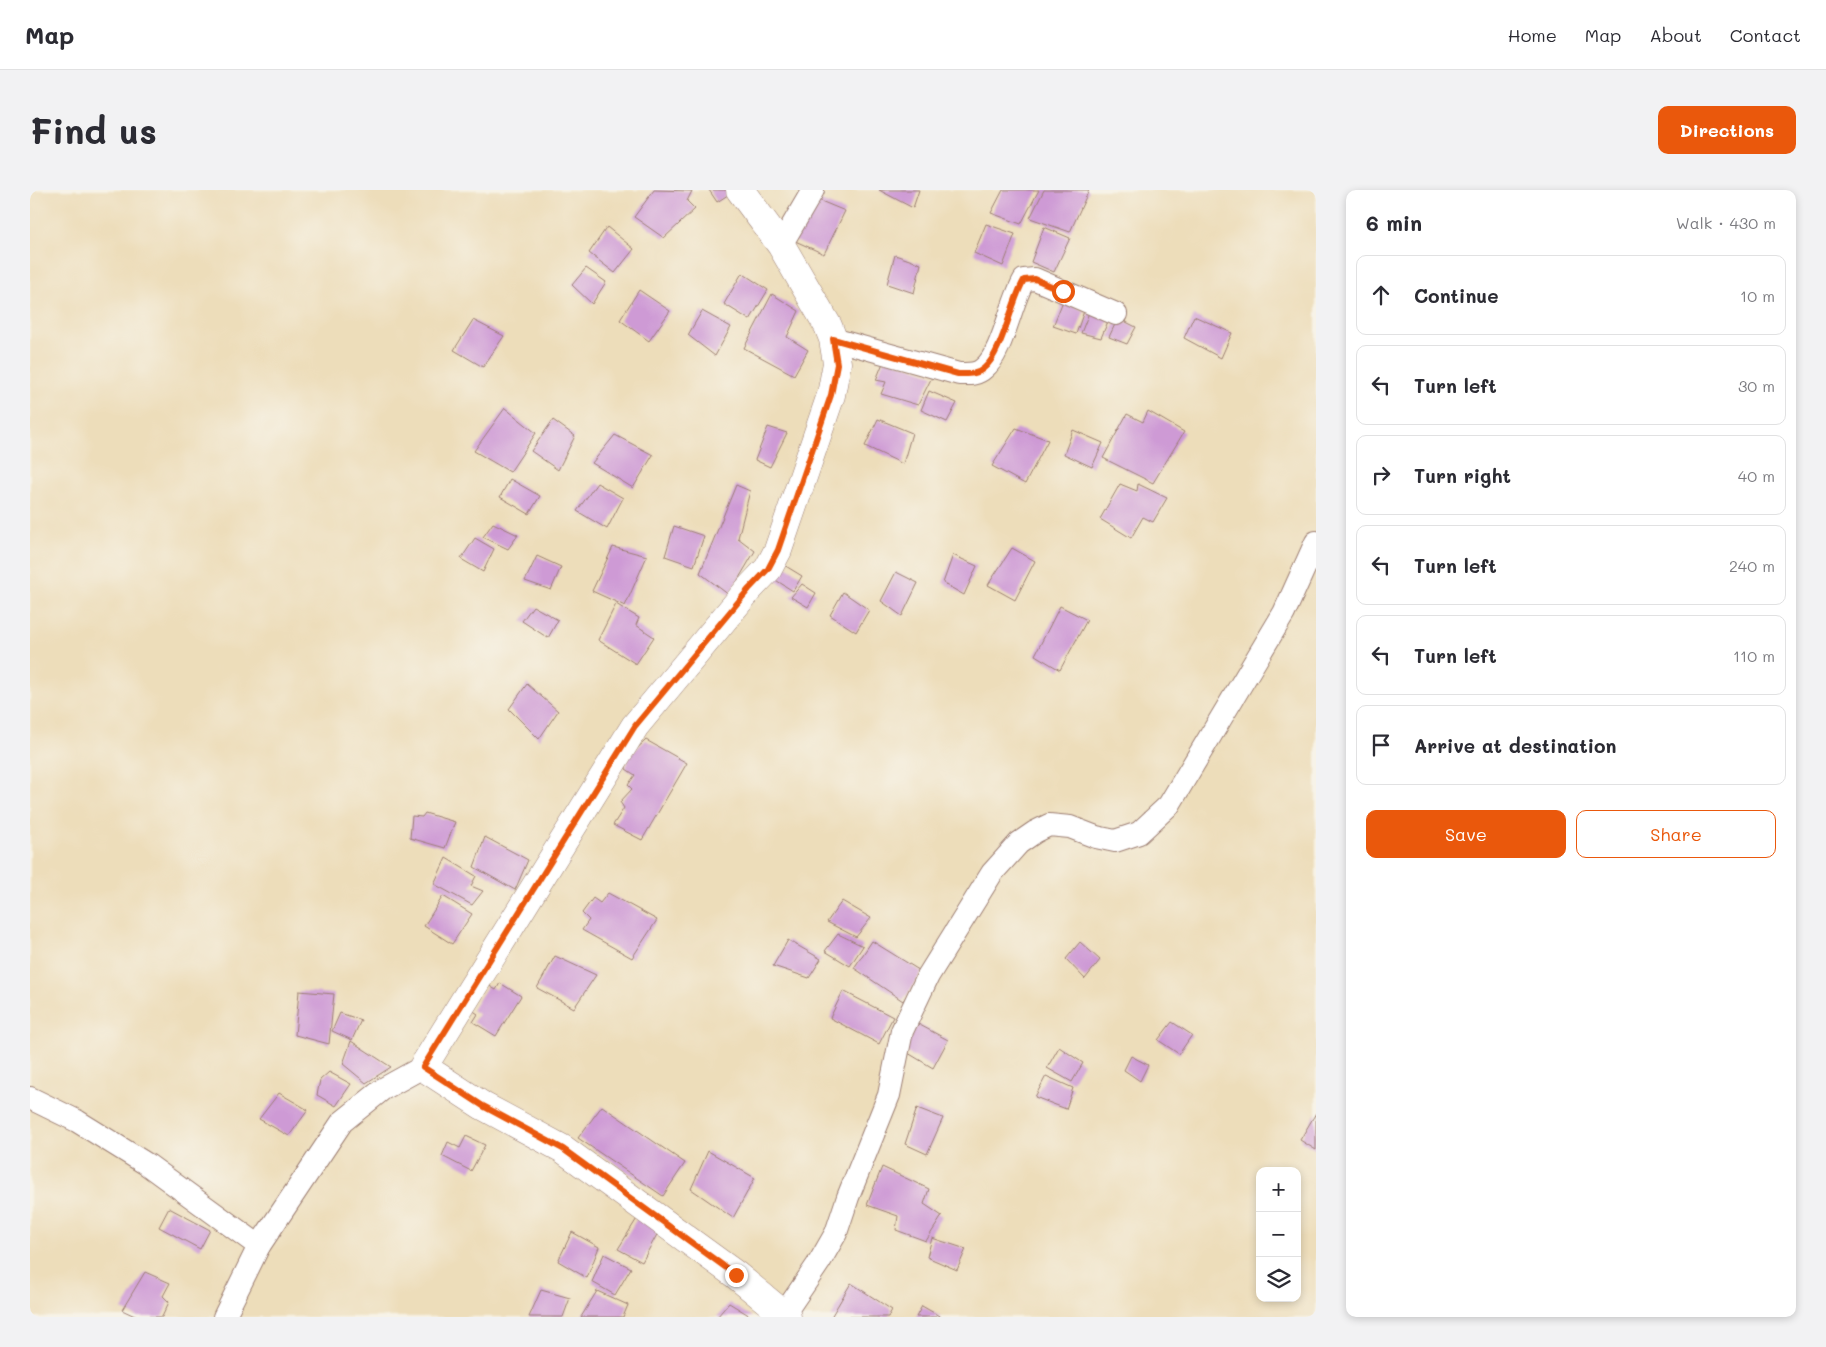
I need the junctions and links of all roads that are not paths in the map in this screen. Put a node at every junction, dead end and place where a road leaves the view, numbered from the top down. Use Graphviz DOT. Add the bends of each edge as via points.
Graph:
graph roads {
  1 [pos="740,190"];
  2 [pos="813,190"];
  3 [pos="781,245"];
  4 [pos="1116,314"];
  5 [pos="833,339"];
  6 [pos="1316,542"];
  7 [pos="423,1067"];
  8 [pos="30,1098"];
  9 [pos="259,1246"];
  10 [pos="786,1315"];
  11 [pos="224,1317"];
  1 -- 3 [label="street"];
  2 -- 3 [label="street"];
  3 -- 5 [label="street"];
  4 -- 5 [label="street" via="1035,279 1024,280 992,357 985,368 973,374 958,374"];
  5 -- 7 [label="street" via="837,364 831,395 778,550 768,569 635,726"];
  6 -- 10 [label="street" via="1284,613 1169,805 1139,834 1115,841 1096,838 1070,827 1049,825 1019,843 992,873 928,976 902,1031 888,1095 836,1233"];
  7 -- 9 [label="street" via="383,1089 342,1122"];
  7 -- 10 [label="street" via="483,1106 563,1149"];
  8 -- 9 [label="street" via="77,1121 148,1165"];
  9 -- 11 [label="street"];
}
